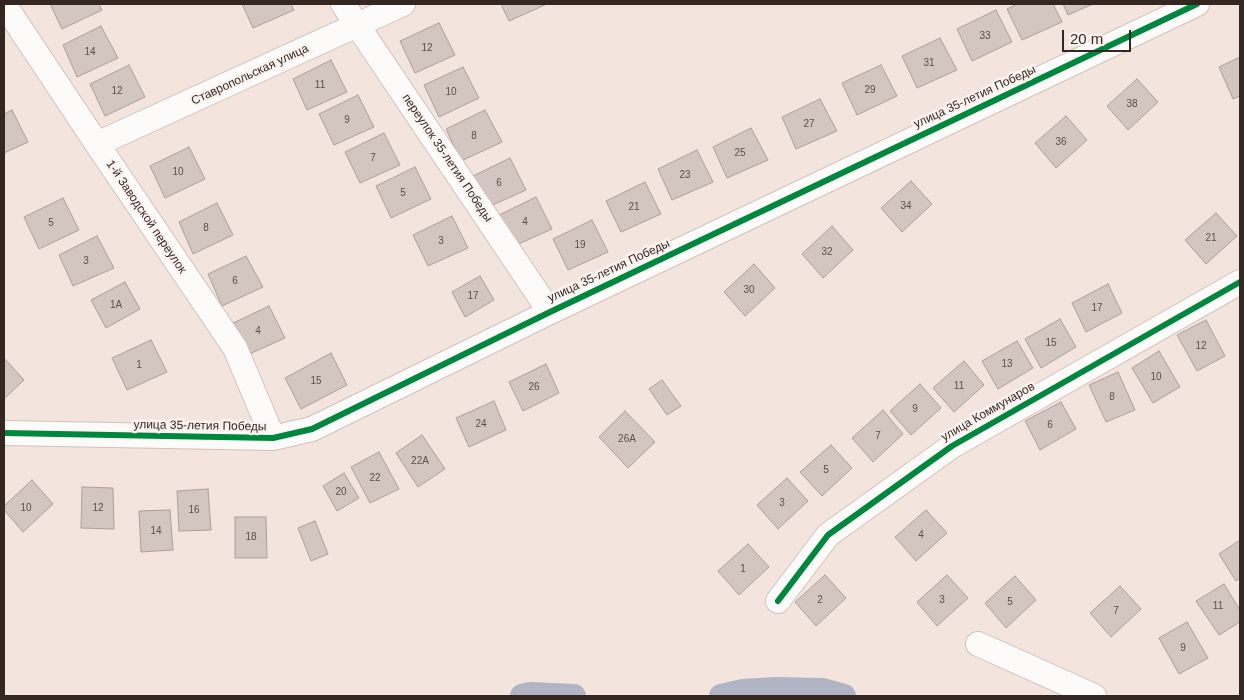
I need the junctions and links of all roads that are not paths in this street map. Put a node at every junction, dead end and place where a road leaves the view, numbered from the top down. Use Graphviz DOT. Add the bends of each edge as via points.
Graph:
graph roads {
  1 [pos="4,4"];
  2 [pos="343,4"];
  3 [pos="403,4"];
  4 [pos="1197,4"];
  5 [pos="358,26"];
  6 [pos="97,144"];
  7 [pos="1240,282"];
  8 [pos="550,312"];
  9 [pos="4,433"];
  10 [pos="273,438"];
  11 [pos="778,601"];
  12 [pos="978,644"];
  13 [pos="1094,696"];
  1 -- 6 [label="street, 1-й Заводской переулок"];
  2 -- 5 [label="street, переулок 35-летия Победы"];
  3 -- 5 [label="street, Ставропольская улица"];
  4 -- 8 [label="street, улица 35-летия Победы"];
  5 -- 6 [label="street, Ставропольская улица"];
  5 -- 8 [label="street, переулок 35-летия Победы"];
  6 -- 10 [label="street, 1-й Заводской переулок" via="235,348"];
  7 -- 11 [label="street, улица Коммунаров" via="952,446 828,536"];
  8 -- 10 [label="street, улица 35-летия Победы" via="312,429"];
  9 -- 10 [label="street, улица 35-летия Победы"];
  12 -- 13 [label="street"];
}
